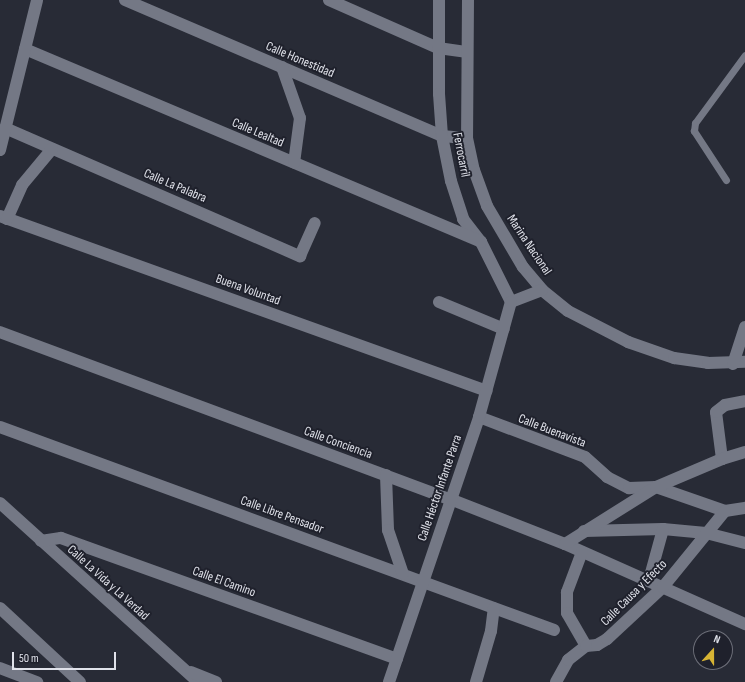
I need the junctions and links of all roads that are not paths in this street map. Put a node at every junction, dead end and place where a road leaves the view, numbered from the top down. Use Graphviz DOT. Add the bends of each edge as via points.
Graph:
graph roads {
  1 [pos="37,0"];
  2 [pos="125,0"];
  3 [pos="329,0"];
  4 [pos="439,0"];
  5 [pos="468,0"];
  6 [pos="438,48"];
  7 [pos="25,49"];
  8 [pos="466,52"];
  9 [pos="745,55"];
  10 [pos="282,67"];
  11 [pos="5,128"];
  12 [pos="442,136"];
  13 [pos="467,138"];
  14 [pos="52,149"];
  15 [pos="0,150"];
  16 [pos="294,163"];
  17 [pos="726,180"];
  18 [pos="3,217"];
  19 [pos="315,223"];
  20 [pos="481,242"];
  21 [pos="542,290"];
  22 [pos="439,302"];
  23 [pos="510,302"];
  24 [pos="745,327"];
  25 [pos="504,328"];
  26 [pos="0,332"];
  27 [pos="745,362"];
  28 [pos="733,364"];
  29 [pos="487,391"];
  30 [pos="745,402"];
  31 [pos="479,417"];
  32 [pos="0,427"];
  33 [pos="745,452"];
  34 [pos="722,459"];
  35 [pos="386,475"];
  36 [pos="656,487"];
  37 [pos="450,499"];
  38 [pos="0,503"];
  39 [pos="745,508"];
  40 [pos="725,511"];
  41 [pos="663,529"];
  42 [pos="583,531"];
  43 [pos="706,533"];
  44 [pos="41,541"];
  45 [pos="745,543"];
  46 [pos="565,544"];
  47 [pos="582,552"];
  48 [pos="403,574"];
  49 [pos="649,580"];
  50 [pos="424,582"];
  51 [pos="663,587"];
  52 [pos="0,608"];
  53 [pos="494,608"];
  54 [pos="745,624"];
  55 [pos="554,630"];
  56 [pos="586,646"];
  57 [pos="397,659"];
  58 [pos="0,668"];
  59 [pos="186,671"];
  60 [pos="37,682"];
  61 [pos="80,682"];
  62 [pos="198,682"];
  63 [pos="216,682"];
  64 [pos="389,682"];
  65 [pos="476,682"];
  66 [pos="556,682"];
  1 -- 7 [label="street"];
  2 -- 10 [label="street, Calle Honestidad"];
  3 -- 6 [label="street"];
  4 -- 6 [label="street, Ferrocarril"];
  5 -- 8 [label="street, Marina Nacional"];
  6 -- 8 [label="street"];
  6 -- 12 [label="street, Ferrocarril"];
  7 -- 11 [label="street"];
  7 -- 16 [label="street, Calle Lealtad"];
  8 -- 13 [label="street, Marina Nacional"];
  9 -- 17 [label="lane" via="694,124 694,131"];
  10 -- 12 [label="street, Calle Honestidad"];
  10 -- 16 [label="street" via="300,118"];
  11 -- 14 [label="street, Calle La Palabra"];
  11 -- 15 [label="street"];
  12 -- 13 [label="street, Calle Honestidad"];
  12 -- 20 [label="street, Ferrocarril" via="451,181 463,219"];
  13 -- 21 [label="street, Marina Nacional" via="474,170 487,206 524,267"];
  14 -- 18 [label="street" via="22,185"];
  14 -- 19 [label="street, Calle La Palabra" via="300,256"];
  16 -- 20 [label="street, Calle Lealtad"];
  18 -- 29 [label="street, Buena Voluntad"];
  20 -- 23 [label="street, Ferrocarril"];
  21 -- 23 [label="street"];
  21 -- 28 [label="street, Marina Nacional" via="568,311 628,342 674,358"];
  22 -- 25 [label="street"];
  23 -- 25 [label="street, Calle Héctor Infante Parra"];
  24 -- 28 [label="street"];
  25 -- 29 [label="street, Calle Héctor Infante Parra"];
  26 -- 35 [label="street, Calle Conciencia"];
  27 -- 28 [label="street, Marina Nacional"];
  29 -- 31 [label="street, Calle Héctor Infante Parra"];
  30 -- 34 [label="street" via="725,405 716,412"];
  31 -- 36 [label="street, Calle Buenavista" via="585,457 607,477 629,488"];
  31 -- 37 [label="street, Calle Héctor Infante Parra"];
  32 -- 48 [label="street, Calle Libre Pensador"];
  33 -- 34 [label="street"];
  34 -- 36 [label="street"];
  35 -- 37 [label="street, Calle Conciencia"];
  35 -- 48 [label="street" via="388,530"];
  36 -- 40 [label="street"];
  36 -- 42 [label="street"];
  37 -- 46 [label="street, Calle Conciencia"];
  37 -- 50 [label="street, Calle Héctor Infante Parra"];
  38 -- 44 [label="street, Calle La Vida y La Verdad"];
  39 -- 40 [label="street"];
  40 -- 43 [label="street, Calle Causa y Efecto"];
  41 -- 42 [label="street"];
  41 -- 43 [label="street"];
  41 -- 49 [label="street"];
  42 -- 46 [label="street"];
  43 -- 45 [label="street"];
  43 -- 51 [label="street, Calle Causa y Efecto"];
  44 -- 57 [label="street, Calle El Camino" via="61,538"];
  44 -- 59 [label="street, Calle La Vida y La Verdad"];
  46 -- 47 [label="street, Calle Conciencia"];
  47 -- 49 [label="street, Calle Conciencia"];
  47 -- 56 [label="street" via="567,592 567,613"];
  48 -- 50 [label="street, Calle Libre Pensador"];
  49 -- 51 [label="street, Calle Conciencia"];
  50 -- 53 [label="street, Calle Libre Pensador"];
  50 -- 57 [label="street, Calle Héctor Infante Parra"];
  51 -- 54 [label="street, Calle Conciencia"];
  51 -- 56 [label="street, Calle Causa y Efecto" via="608,639 597,645"];
  52 -- 61 [label="street"];
  53 -- 55 [label="street, Calle Libre Pensador"];
  53 -- 65 [label="street" via="491,631"];
  56 -- 66 [label="street, Calle Causa y Efecto" via="568,660"];
  57 -- 64 [label="street, Calle Héctor Infante Parra"];
  58 -- 60 [label="street"];
  59 -- 62 [label="street, Calle La Vida y La Verdad"];
  59 -- 63 [label="street"];
}
